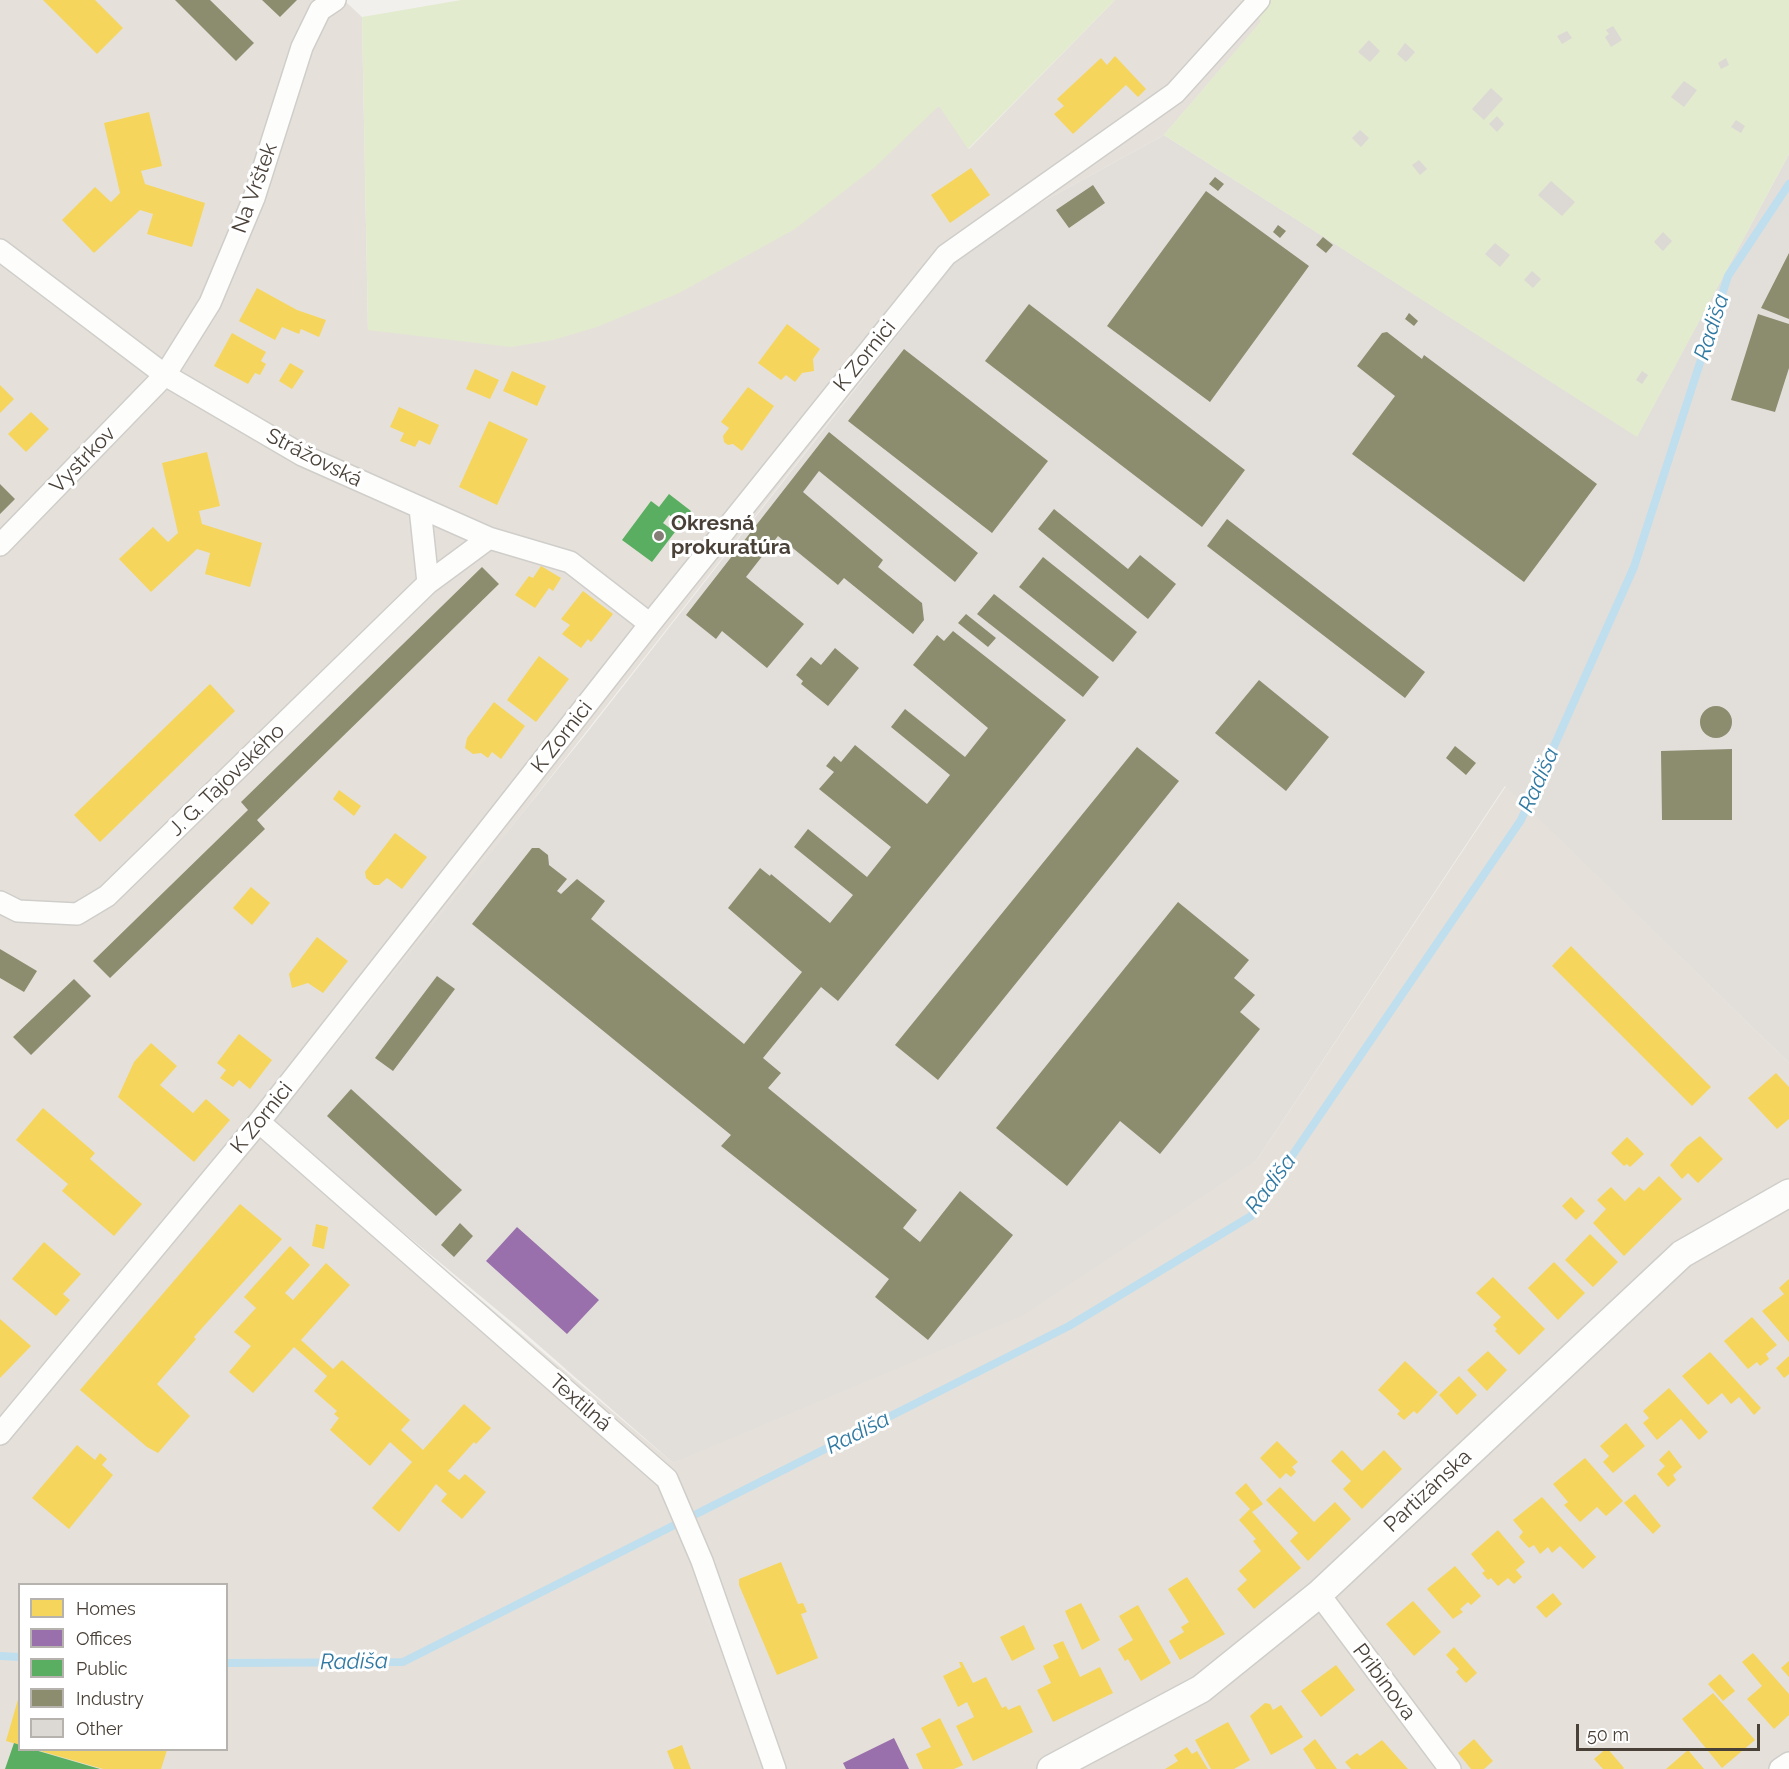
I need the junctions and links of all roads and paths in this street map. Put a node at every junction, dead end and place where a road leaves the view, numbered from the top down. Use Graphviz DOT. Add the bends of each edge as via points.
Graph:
graph roads {
  1 [pos="335,0"];
  2 [pos="1259,0"];
  3 [pos="0,250"];
  4 [pos="165,375"];
  5 [pos="420,508"];
  6 [pos="489,538"];
  7 [pos="0,545"];
  8 [pos="428,583"];
  9 [pos="650,624"];
  10 [pos="0,902"];
  11 [pos="259,1122"];
  12 [pos="1789,1193"];
  13 [pos="0,1434"];
  14 [pos="1318,1594"];
  15 [pos="1789,1763"];
  16 [pos="775,1769"];
  17 [pos="1051,1769"];
  18 [pos="1450,1769"];
  19 [pos="1780,1769"];
  1 -- 4 [label="street, Na Vrštek" via="320,10 302,46 254,198 210,303"];
  2 -- 9 [label="street, K Zornici" via="1175,93 946,255"];
  3 -- 4 [label="street, Strážovská"];
  4 -- 5 [label="street, Strážovská" via="302,455"];
  4 -- 7 [label="street, Vystrkov"];
  5 -- 6 [label="street, Strážovská"];
  5 -- 8 [label="street"];
  6 -- 8 [label="street, J. G. Tajovského"];
  6 -- 9 [label="street, Strážovská" via="570,562"];
  8 -- 10 [label="street, J. G. Tajovského" via="107,896 77,914 18,911"];
  9 -- 11 [label="street, K Zornici"];
  11 -- 13 [label="street, K Zornici"];
  11 -- 16 [label="street, Textilná" via="667,1479 702,1561"];
  12 -- 14 [label="street, Partizánska" via="1682,1254"];
  14 -- 17 [label="street, Partizánska" via="1201,1689"];
  14 -- 18 [label="street, Pribinova"];
  15 -- 19 [label="street"];
}
